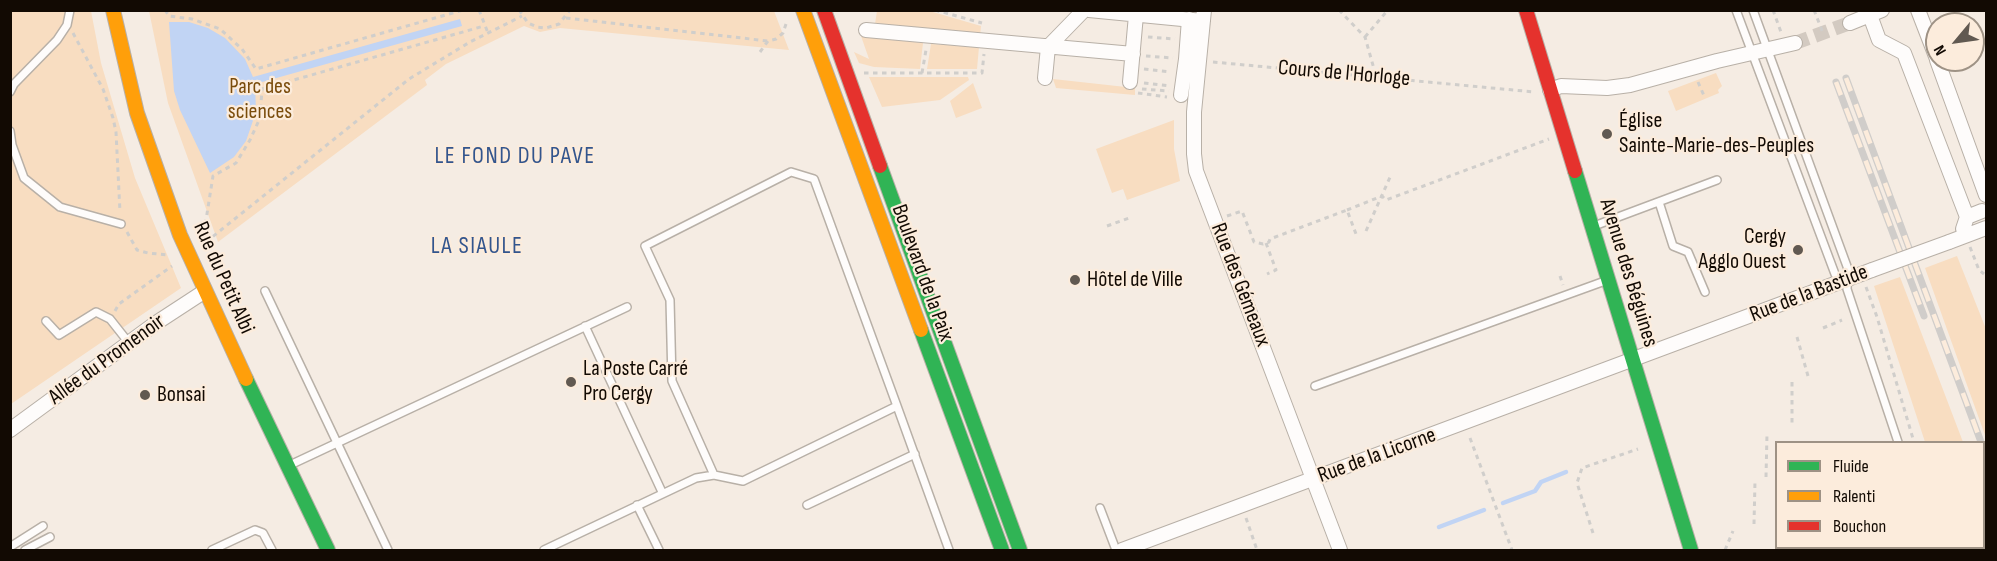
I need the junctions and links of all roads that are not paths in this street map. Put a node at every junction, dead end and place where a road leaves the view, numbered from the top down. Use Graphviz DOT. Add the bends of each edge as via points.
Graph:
graph roads {
  1 [pos="70,10"];
  2 [pos="113,10"];
  3 [pos="803,10"];
  4 [pos="824,10"];
  5 [pos="1084,10"];
  6 [pos="1089,10"];
  7 [pos="1526,10"];
  8 [pos="1736,10"];
  9 [pos="1753,10"];
  10 [pos="1918,10"];
  11 [pos="1873,12"];
  12 [pos="1136,15"];
  13 [pos="1199,17"];
  14 [pos="1850,23"];
  15 [pos="1925,28"];
  16 [pos="866,30"];
  17 [pos="1791,44"];
  18 [pos="1048,47"];
  19 [pos="1767,50"];
  20 [pos="1752,53"];
  21 [pos="1136,55"];
  22 [pos="1188,60"];
  23 [pos="1941,72"];
  24 [pos="1045,78"];
  25 [pos="1130,82"];
  26 [pos="1549,90"];
  27 [pos="10,92"];
  28 [pos="1176,96"];
  29 [pos="10,131"];
  30 [pos="1717,180"];
  31 [pos="1986,195"];
  32 [pos="1659,202"];
  33 [pos="1982,211"];
  34 [pos="121,224"];
  35 [pos="1592,227"];
  36 [pos="1965,227"];
  37 [pos="1986,228"];
  38 [pos="1608,280"];
  39 [pos="1845,284"];
  40 [pos="205,291"];
  41 [pos="265,291"];
  42 [pos="1705,292"];
  43 [pos="627,307"];
  44 [pos="46,321"];
  45 [pos="585,326"];
  46 [pos="129,343"];
  47 [pos="1632,360"];
  48 [pos="1316,386"];
  49 [pos="897,406"];
  50 [pos="10,430"];
  51 [pos="1898,441"];
  52 [pos="337,443"];
  53 [pos="915,454"];
  54 [pos="288,466"];
  55 [pos="714,475"];
  56 [pos="1313,480"];
  57 [pos="662,492"];
  58 [pos="637,505"];
  59 [pos="807,505"];
  60 [pos="1100,508"];
  61 [pos="43,525"];
  62 [pos="50,537"];
  63 [pos="10,547"];
  64 [pos="25,550"];
  65 [pos="212,550"];
  66 [pos="272,550"];
  67 [pos="328,550"];
  68 [pos="388,550"];
  69 [pos="544,550"];
  70 [pos="659,550"];
  71 [pos="949,550"];
  72 [pos="1002,550"];
  73 [pos="1020,550"];
  74 [pos="1116,550"];
  75 [pos="1122,550"];
  76 [pos="1340,550"];
  77 [pos="1690,550"];
  1 -- 27 [label="lane" via="67,25 57,40"];
  2 -- 40 [label="street, Rue du Petit Albi" via="137,113 180,235"];
  3 -- 72 [label="street, Boulevard de la Paix"];
  4 -- 73 [label="street, Boulevard de la Paix"];
  5 -- 18 [label="street"];
  6 -- 12 [label="street"];
  7 -- 26 [label="street, Avenue des Béguines"];
  8 -- 20 [label="lane"];
  9 -- 19 [label="lane"];
  10 -- 15 [label="street"];
  11 -- 14 [label="street"];
  11 -- 36 [label="street" via="1879,40 1904,53"];
  12 -- 13 [label="street"];
  12 -- 21 [label="street"];
  13 -- 22 [label="street, Rue des Gémeaux"];
  16 -- 18 [label="street"];
  17 -- 19 [label="street"];
  18 -- 21 [label="street"];
  18 -- 24 [label="street"];
  19 -- 20 [label="street"];
  19 -- 39 [label="lane" via="1848,269"];
  20 -- 26 [label="street" via="1630,86"];
  20 -- 39 [label="lane" via="1832,268"];
  21 -- 25 [label="street"];
  22 -- 28 [label="street"];
  22 -- 56 [label="street, Rue des Gémeaux" via="1196,171"];
  23 -- 31 [label="street"];
  26 -- 35 [label="street, Avenue des Béguines"];
  29 -- 34 [label="lane" via="24,178 60,207"];
  30 -- 32 [label="lane"];
  32 -- 35 [label="lane"];
  32 -- 42 [label="lane" via="1673,246 1688,252"];
  33 -- 36 [label="street"];
  35 -- 38 [label="street, Avenue des Béguines"];
  36 -- 37 [label="street, Rue de la Bastide"];
  36 -- 39 [label="street, Rue de la Bastide, bridge" via="1949,242"];
  38 -- 47 [label="street, Avenue des Béguines"];
  38 -- 48 [label="lane"];
  39 -- 47 [label="street, Rue de la Bastide"];
  39 -- 51 [label="lane"];
  40 -- 46 [label="street, Allée du Promenoir"];
  40 -- 54 [label="street, Rue du Petit Albi"];
  41 -- 52 [label="lane"];
  43 -- 45 [label="lane"];
  44 -- 46 [label="lane" via="59,335 96,312 110,319"];
  45 -- 52 [label="lane"];
  45 -- 57 [label="lane"];
  46 -- 50 [label="street, Allée du Promenoir"];
  47 -- 56 [label="street, Rue de la Licorne"];
  47 -- 77 [label="street, Avenue des Béguines"];
  49 -- 53 [label="lane"];
  49 -- 55 [label="lane" via="743,481"];
  49 -- 55 [label="lane" via="814,179 791,172 645,246 670,300 672,381"];
  52 -- 54 [label="lane"];
  52 -- 68 [label="lane"];
  53 -- 59 [label="lane"];
  53 -- 71 [label="lane"];
  54 -- 67 [label="street, Rue du Petit Albi"];
  55 -- 57 [label="lane"];
  56 -- 75 [label="street, Rue de la Licorne"];
  56 -- 76 [label="street, Rue des Gémeaux"];
  57 -- 58 [label="lane"];
  58 -- 69 [label="lane"];
  58 -- 70 [label="lane"];
  60 -- 74 [label="lane"];
  61 -- 63 [label="lane"];
  62 -- 64 [label="lane"];
  65 -- 66 [label="lane" via="255,530 263,533"];
}
